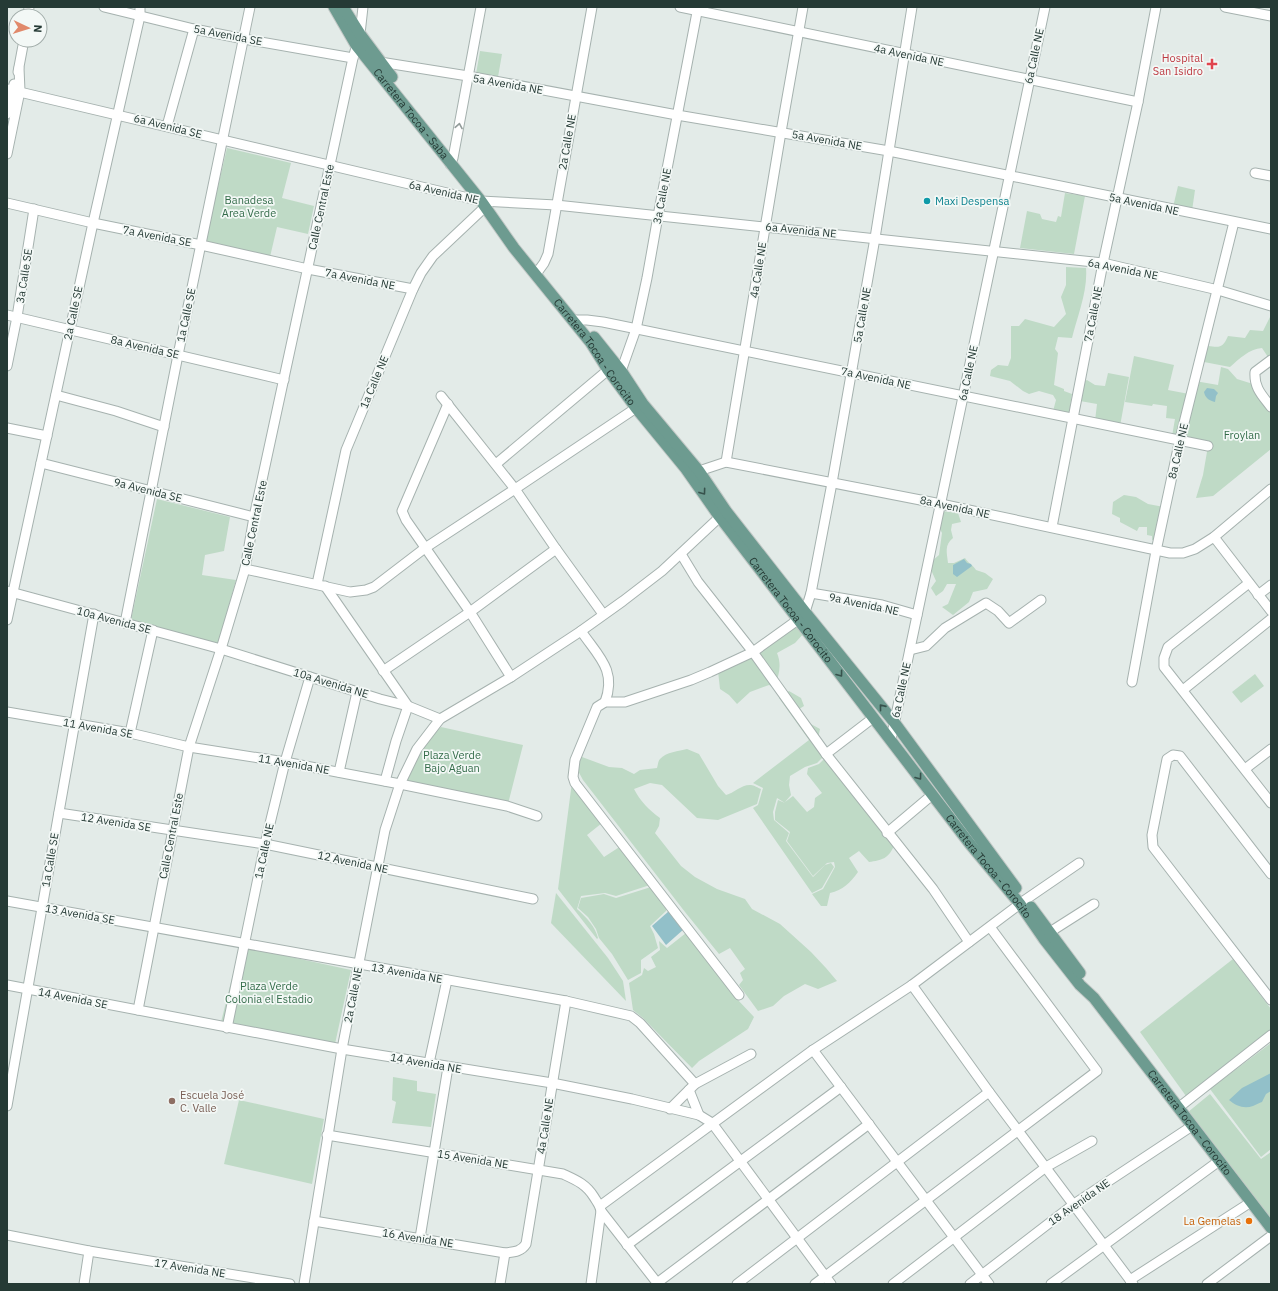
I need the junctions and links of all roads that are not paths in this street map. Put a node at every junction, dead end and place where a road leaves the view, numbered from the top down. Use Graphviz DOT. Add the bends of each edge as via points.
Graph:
graph roads {
  1 [pos="104,7"];
  2 [pos="250,7"];
  3 [pos="334,7"];
  4 [pos="343,7"];
  5 [pos="363,7"];
  6 [pos="481,7"];
  7 [pos="592,7"];
  8 [pos="680,7"];
  9 [pos="803,7"];
  10 [pos="912,7"];
  11 [pos="1044,7"];
  12 [pos="1156,7"];
  13 [pos="1225,7"];
  14 [pos="697,9"];
  15 [pos="140,11"];
  16 [pos="1271,16"];
  17 [pos="194,29"];
  18 [pos="799,32"];
  19 [pos="244,39"];
  20 [pos="358,39"];
  21 [pos="23,48"];
  22 [pos="904,54"];
  23 [pos="353,58"];
  24 [pos="380,62"];
  25 [pos="468,76"];
  26 [pos="1029,80"];
  27 [pos="13,90"];
  28 [pos="576,96"];
  29 [pos="1138,102"];
  30 [pos="7,114"];
  31 [pos="118,114"];
  32 [pos="677,115"];
  33 [pos="167,126"];
  34 [pos="781,132"];
  35 [pos="222,139"];
  36 [pos="889,152"];
  37 [pos="7,154"];
  38 [pos="452,161"];
  39 [pos="330,165"];
  40 [pos="1255,173"];
  41 [pos="1009,176"];
  42 [pos="1271,176"];
  43 [pos="1117,198"];
  44 [pos="7,203"];
  45 [pos="484,203"];
  46 [pos="556,205"];
  47 [pos="34,209"];
  48 [pos="494,216"];
  49 [pos="658,216"];
  50 [pos="1234,222"];
  51 [pos="92,223"];
  52 [pos="765,227"];
  53 [pos="1271,229"];
  54 [pos="875,238"];
  55 [pos="200,245"];
  56 [pos="994,252"];
  57 [pos="1103,263"];
  58 [pos="308,269"];
  59 [pos="538,271"];
  60 [pos="413,289"];
  61 [pos="1218,290"];
  62 [pos="1271,306"];
  63 [pos="7,315"];
  64 [pos="17,317"];
  65 [pos="576,320"];
  66 [pos="636,329"];
  67 [pos="70,330"];
  68 [pos="745,350"];
  69 [pos="178,355"];
  70 [pos="1271,360"];
  71 [pos="7,366"];
  72 [pos="608,370"];
  73 [pos="851,373"];
  74 [pos="619,377"];
  75 [pos="284,380"];
  76 [pos="56,395"];
  77 [pos="441,396"];
  78 [pos="963,396"];
  79 [pos="448,404"];
  80 [pos="1271,407"];
  81 [pos="636,408"];
  82 [pos="1073,419"];
  83 [pos="164,427"];
  84 [pos="7,428"];
  85 [pos="47,436"];
  86 [pos="1180,439"];
  87 [pos="1208,446"];
  88 [pos="726,462"];
  89 [pos="41,463"];
  90 [pos="496,464"];
  91 [pos="694,473"];
  92 [pos="832,483"];
  93 [pos="515,489"];
  94 [pos="1271,489"];
  95 [pos="151,491"];
  96 [pos="941,504"];
  97 [pos="723,514"];
  98 [pos="254,517"];
  99 [pos="1052,527"];
  100 [pos="1214,538"];
  101 [pos="425,548"];
  102 [pos="556,549"];
  103 [pos="1156,551"];
  104 [pos="681,554"];
  105 [pos="244,569"];
  106 [pos="1249,583"];
  107 [pos="321,585"];
  108 [pos="1271,585"];
  109 [pos="10,592"];
  110 [pos="811,593"];
  111 [pos="1258,595"];
  112 [pos="1041,600"];
  113 [pos="1271,611"];
  114 [pos="470,612"];
  115 [pos="94,614"];
  116 [pos="603,614"];
  117 [pos="802,616"];
  118 [pos="917,616"];
  119 [pos="1271,619"];
  120 [pos="7,620"];
  121 [pos="125,623"];
  122 [pos="153,630"];
  123 [pos="581,631"];
  124 [pos="221,649"];
  125 [pos="910,650"];
  126 [pos="753,652"];
  127 [pos="383,671"];
  128 [pos="310,677"];
  129 [pos="511,677"];
  130 [pos="1132,682"];
  131 [pos="1182,690"];
  132 [pos="357,692"];
  133 [pos="605,702"];
  134 [pos="408,706"];
  135 [pos="7,712"];
  136 [pos="873,718"];
  137 [pos="440,719"];
  138 [pos="894,722"];
  139 [pos="75,724"];
  140 [pos="130,733"];
  141 [pos="891,739"];
  142 [pos="189,746"];
  143 [pos="1271,749"];
  144 [pos="826,754"];
  145 [pos="285,762"];
  146 [pos="1245,769"];
  147 [pos="339,772"];
  148 [pos="385,781"];
  149 [pos="400,784"];
  150 [pos="932,795"];
  151 [pos="1271,803"];
  152 [pos="59,813"];
  153 [pos="537,816"];
  154 [pos="172,831"];
  155 [pos="887,833"];
  156 [pos="265,844"];
  157 [pos="1079,863"];
  158 [pos="378,867"];
  159 [pos="1271,874"];
  160 [pos="533,899"];
  161 [pos="7,901"];
  162 [pos="1023,902"];
  163 [pos="1094,904"];
  164 [pos="42,907"];
  165 [pos="154,927"];
  166 [pos="990,927"];
  167 [pos="1050,932"];
  168 [pos="969,942"];
  169 [pos="245,943"];
  170 [pos="359,964"];
  171 [pos="447,980"];
  172 [pos="7,985"];
  173 [pos="912,985"];
  174 [pos="28,989"];
  175 [pos="739,995"];
  176 [pos="1094,998"];
  177 [pos="1271,1000"];
  178 [pos="566,1001"];
  179 [pos="138,1010"];
  180 [pos="227,1028"];
  181 [pos="1271,1035"];
  182 [pos="342,1048"];
  183 [pos="813,1050"];
  184 [pos="751,1054"];
  185 [pos="11,1058"];
  186 [pos="429,1063"];
  187 [pos="448,1067"];
  188 [pos="552,1083"];
  189 [pos="692,1087"];
  190 [pos="841,1087"];
  191 [pos="989,1092"];
  192 [pos="7,1106"];
  193 [pos="1178,1108"];
  194 [pos="670,1109"];
  195 [pos="699,1115"];
  196 [pos="712,1123"];
  197 [pos="869,1124"];
  198 [pos="1192,1126"];
  199 [pos="1019,1130"];
  200 [pos="327,1135"];
  201 [pos="1092,1141"];
  202 [pos="433,1153"];
  203 [pos="1219,1160"];
  204 [pos="740,1161"];
  205 [pos="897,1162"];
  206 [pos="1046,1167"];
  207 [pos="538,1170"];
  208 [pos="768,1200"];
  209 [pos="926,1200"];
  210 [pos="1251,1202"];
  211 [pos="1074,1204"];
  212 [pos="601,1209"];
  213 [pos="314,1221"];
  214 [pos="1271,1228"];
  215 [pos="7,1235"];
  216 [pos="1271,1236"];
  217 [pos="954,1237"];
  218 [pos="420,1238"];
  219 [pos="797,1238"];
  220 [pos="627,1245"];
  221 [pos="1104,1245"];
  222 [pos="522,1250"];
  223 [pos="89,1251"];
  224 [pos="505,1252"];
  225 [pos="982,1274"];
  226 [pos="828,1280"];
  227 [pos="1132,1282"];
  228 [pos="658,1283"];
  229 [pos="84,1284"];
  230 [pos="290,1284"];
  231 [pos="304,1284"];
  232 [pos="500,1284"];
  233 [pos="591,1284"];
  234 [pos="737,1284"];
  235 [pos="815,1284"];
  236 [pos="893,1284"];
  237 [pos="970,1284"];
  238 [pos="990,1284"];
  239 [pos="1051,1284"];
  240 [pos="1207,1284"];
  1 -- 15 [label="street, 5a Avenida SE"];
  2 -- 19 [label="street, 1a Calle SE"];
  3 -- 20 [label="main road, Carretera Tocoa - Saba"];
  4 -- 20 [label="main road, Carretera Tocoa - Saba"];
  5 -- 20 [label="street, Calle Central Este"];
  6 -- 25 [label="street"];
  7 -- 28 [label="street, 2a Calle NE"];
  8 -- 14 [label="street, 4a Avenida NE"];
  9 -- 18 [label="street, 4a Calle NE"];
  10 -- 22 [label="street, 5a Calle NE"];
  11 -- 26 [label="street, 6a Calle NE"];
  12 -- 29 [label="street, 7a Calle NE"];
  13 -- 16 [label="street"];
  14 -- 18 [label="street, 4a Avenida NE"];
  14 -- 32 [label="street, 3a Calle NE"];
  15 -- 17 [label="street, 5a Avenida SE"];
  15 -- 31 [label="street, 2a Calle SE"];
  17 -- 19 [label="street, 5a Avenida SE"];
  17 -- 33 [label="street"];
  18 -- 22 [label="street, 4a Avenida NE"];
  18 -- 34 [label="street, 4a Calle NE"];
  19 -- 23 [label="street, 5a Avenida SE"];
  19 -- 35 [label="street, 1a Calle SE"];
  20 -- 23 [label="street, Calle Central Este"];
  20 -- 24 [label="main road, Carretera Tocoa - Saba"];
  20 -- 38 [label="main road, Carretera Tocoa - Saba"];
  21 -- 27 [label="street"];
  22 -- 26 [label="street, 4a Avenida NE"];
  22 -- 36 [label="street, 5a Calle NE"];
  23 -- 39 [label="street, Calle Central Este"];
  24 -- 25 [label="street, 5a Avenida NE"];
  24 -- 38 [label="main road, Carretera Tocoa - Saba"];
  25 -- 28 [label="street, 5a Avenida NE"];
  38 -- 25 [label="street, one-way"];
  26 -- 29 [label="street, 4a Avenida NE"];
  26 -- 41 [label="street, 6a Calle NE"];
  27 -- 30 [label="street"];
  27 -- 31 [label="street, 6a Avenida SE"];
  27 -- 37 [label="street"];
  28 -- 32 [label="street, 5a Avenida NE"];
  28 -- 46 [label="street, 2a Calle NE"];
  29 -- 43 [label="street, 7a Calle NE"];
  31 -- 33 [label="street, 6a Avenida SE"];
  31 -- 51 [label="street, 2a Calle SE"];
  32 -- 34 [label="street, 5a Avenida NE"];
  32 -- 49 [label="street, 3a Calle NE"];
  33 -- 35 [label="street, 6a Avenida SE"];
  34 -- 36 [label="street, 5a Avenida NE"];
  34 -- 52 [label="street, 4a Calle NE"];
  35 -- 39 [label="street, 6a Avenida SE"];
  35 -- 55 [label="street, 1a Calle SE"];
  36 -- 41 [label="street, 5a Avenida NE"];
  36 -- 54 [label="street, 5a Calle NE"];
  38 -- 45 [label="main road, Carretera Tocoa - Saba"];
  39 -- 45 [label="street, 6a Avenida NE"];
  39 -- 58 [label="street, Calle Central Este"];
  40 -- 42 [label="street"];
  41 -- 43 [label="street, 5a Avenida NE"];
  41 -- 56 [label="street, 6a Calle NE"];
  43 -- 50 [label="street, 5a Avenida NE"];
  43 -- 57 [label="street, 7a Calle NE"];
  44 -- 47 [label="street, 7a Avenida SE"];
  45 -- 46 [label="street, 6a Avenida NE"];
  45 -- 48 [label="main road, Carretera Tocoa - Saba"];
  45 -- 60 [label="street, 1a Calle NE" via="433,256"];
  46 -- 49 [label="street, 6a Avenida NE"];
  46 -- 59 [label="street, 2a Calle NE" via="548,254"];
  47 -- 51 [label="street, 7a Avenida SE"];
  47 -- 64 [label="street, 3a Calle SE"];
  48 -- 59 [label="main road, Carretera Tocoa - Corocito" via="514,248"];
  49 -- 52 [label="street, 6a Avenida NE"];
  49 -- 66 [label="street, 3a Calle NE"];
  50 -- 53 [label="street, 5a Avenida NE"];
  50 -- 61 [label="street, 8a Calle NE"];
  51 -- 55 [label="street, 7a Avenida SE"];
  51 -- 67 [label="street, 2a Calle SE"];
  52 -- 54 [label="street, 6a Avenida NE"];
  52 -- 68 [label="street, 4a Calle NE"];
  54 -- 56 [label="street, 6a Avenida NE"];
  54 -- 73 [label="street, 5a Calle NE"];
  55 -- 58 [label="street, 7a Avenida SE"];
  55 -- 69 [label="street, 1a Calle SE"];
  56 -- 57 [label="street, 6a Avenida NE"];
  56 -- 78 [label="street, 6a Calle NE"];
  57 -- 61 [label="street, 6a Avenida NE"];
  57 -- 82 [label="street, 7a Calle NE"];
  58 -- 60 [label="street, 7a Avenida NE"];
  58 -- 75 [label="street, Calle Central Este"];
  59 -- 65 [label="main road, Carretera Tocoa - Corocito"];
  60 -- 107 [label="street, 1a Calle NE" via="346,450"];
  61 -- 62 [label="street, 6a Avenida NE"];
  61 -- 86 [label="street, 8a Calle NE"];
  63 -- 64 [label="street, 8a Avenida SE"];
  64 -- 67 [label="street, 8a Avenida SE"];
  64 -- 71 [label="street, 3a Calle SE"];
  65 -- 66 [label="street, 7a Avenida NE" via="603,322"];
  65 -- 72 [label="main road, Carretera Tocoa - Corocito"];
  65 -- 74 [label="main road, Carretera Tocoa - Corocito"];
  66 -- 68 [label="street, 7a Avenida NE"];
  66 -- 74 [label="street, 3a Calle NE"];
  67 -- 69 [label="street, 8a Avenida SE"];
  67 -- 76 [label="street, 2a Calle SE"];
  68 -- 73 [label="street, 7a Avenida NE"];
  68 -- 88 [label="street, 4a Calle NE"];
  69 -- 75 [label="street, 8a Avenida SE"];
  69 -- 83 [label="street, 1a Calle SE"];
  70 -- 80 [label="street" via="1255,372 1254,379 1256,387"];
  72 -- 74 [label="main road, Carretera Tocoa - Corocito"];
  72 -- 90 [label="street"];
  73 -- 78 [label="street, 7a Avenida NE"];
  73 -- 92 [label="street, 5a Calle NE"];
  74 -- 81 [label="main road, Carretera Tocoa - Corocito"];
  74 -- 91 [label="main road, Carretera Tocoa - Corocito" via="643,404"];
  75 -- 98 [label="street, Calle Central Este"];
  76 -- 83 [label="street"];
  76 -- 85 [label="street, 2a Calle SE"];
  77 -- 79 [label="street"];
  78 -- 82 [label="street, 7a Avenida NE"];
  78 -- 96 [label="street, 6a Calle NE"];
  79 -- 90 [label="street"];
  79 -- 101 [label="street" via="402,511"];
  81 -- 91 [label="main road, Carretera Tocoa - Corocito"];
  81 -- 93 [label="street"];
  82 -- 86 [label="street, 7a Avenida NE"];
  82 -- 99 [label="street, 7a Calle NE"];
  83 -- 95 [label="street, 1a Calle SE"];
  84 -- 85 [label="street"];
  85 -- 89 [label="street, 2a Calle SE"];
  86 -- 87 [label="street, 7a Avenida NE"];
  86 -- 103 [label="street, 8a Calle NE"];
  88 -- 91 [label="street"];
  88 -- 92 [label="street, 8a Avenida NE"];
  89 -- 95 [label="street, 9a Avenida SE"];
  89 -- 109 [label="street, 2a Calle SE"];
  90 -- 93 [label="street"];
  91 -- 97 [label="main road, Carretera Tocoa - Corocito"];
  92 -- 96 [label="street, 8a Avenida NE"];
  92 -- 110 [label="street, 5a Calle NE"];
  93 -- 101 [label="street"];
  93 -- 102 [label="street"];
  94 -- 100 [label="street, 8a Avenida NE"];
  95 -- 98 [label="street, 9a Avenida SE"];
  95 -- 121 [label="street, 1a Calle SE"];
  96 -- 99 [label="street, 8a Avenida NE"];
  96 -- 118 [label="street, 6a Calle NE"];
  97 -- 104 [label="street"];
  97 -- 117 [label="main road, Carretera Tocoa - Corocito"];
  98 -- 105 [label="street, Calle Central Este"];
  99 -- 103 [label="street, 8a Avenida NE"];
  100 -- 103 [label="street, 8a Avenida NE" via="1195,549 1183,552 1170,554"];
  100 -- 106 [label="street"];
  101 -- 107 [label="street" via="374,587 366,590 350,592"];
  101 -- 114 [label="street"];
  102 -- 114 [label="street"];
  102 -- 116 [label="street"];
  103 -- 130 [label="street, 8a Calle NE"];
  104 -- 116 [label="street"];
  104 -- 126 [label="street" via="698,582"];
  105 -- 107 [label="street"];
  105 -- 124 [label="street, Calle Central Este"];
  106 -- 111 [label="street"];
  106 -- 131 [label="street" via="1168,647 1164,667"];
  107 -- 127 [label="street"];
  108 -- 111 [label="street"];
  109 -- 115 [label="street, 10a Avenida SE"];
  109 -- 120 [label="street, 2a Calle SE"];
  110 -- 117 [label="street, 5a Calle NE"];
  110 -- 118 [label="street, 9a Avenida NE" via="882,606"];
  111 -- 113 [label="street"];
  112 -- 125 [label="street" via="1009,623 986,603 945,628 926,646"];
  114 -- 127 [label="street"];
  114 -- 129 [label="street"];
  115 -- 121 [label="street, 10a Avenida SE"];
  115 -- 139 [label="street, 1a Calle SE"];
  116 -- 123 [label="street"];
  117 -- 126 [label="street"];
  117 -- 136 [label="main road, Carretera Tocoa - Corocito, one-way"];
  138 -- 117 [label="main road, Carretera Tocoa - Corocito, one-way"];
  118 -- 125 [label="street, 6a Calle NE"];
  119 -- 131 [label="street"];
  121 -- 122 [label="street, 10a Avenida SE"];
  122 -- 124 [label="street, 10a Avenida SE"];
  122 -- 140 [label="street"];
  123 -- 129 [label="street"];
  123 -- 133 [label="street" via="606,666 610,682"];
  124 -- 128 [label="street, 10a Avenida NE"];
  124 -- 142 [label="street, Calle Central Este"];
  125 -- 138 [label="street, 6a Calle NE"];
  126 -- 133 [label="street" via="691,680 625,702"];
  126 -- 144 [label="street"];
  127 -- 134 [label="street"];
  128 -- 132 [label="street, 10a Avenida NE"];
  128 -- 145 [label="street, 1a Calle NE"];
  129 -- 137 [label="street"];
  131 -- 146 [label="street"];
  132 -- 134 [label="street, 10a Avenida NE"];
  132 -- 147 [label="street"];
  133 -- 175 [label="street" via="597,707 577,753 573,768 575,783"];
  134 -- 137 [label="street, 10a Avenida NE"];
  134 -- 148 [label="street"];
  135 -- 139 [label="street, 11 Avenida SE"];
  136 -- 141 [label="main road, Carretera Tocoa - Corocito"];
  136 -- 144 [label="street"];
  137 -- 149 [label="street, 2a Calle NE" via="417,749"];
  138 -- 141 [label="street, 6a Calle NE"];
  138 -- 162 [label="main road, Carretera Tocoa - Corocito"];
  139 -- 140 [label="street, 11 Avenida SE"];
  139 -- 152 [label="street, 1a Calle SE"];
  140 -- 142 [label="street, 11 Avenida SE"];
  141 -- 150 [label="main road, Carretera Tocoa - Corocito, one-way"];
  142 -- 145 [label="street, 11 Avenida NE"];
  142 -- 154 [label="street, Calle Central Este"];
  143 -- 146 [label="street"];
  144 -- 155 [label="street"];
  145 -- 147 [label="street, 11 Avenida NE"];
  145 -- 156 [label="street, 1a Calle NE"];
  146 -- 151 [label="street"];
  147 -- 148 [label="street, 11 Avenida NE"];
  148 -- 149 [label="street, 11 Avenida NE"];
  149 -- 153 [label="street, 11 Avenida NE" via="507,806"];
  149 -- 158 [label="street, 2a Calle NE" via="385,830"];
  150 -- 155 [label="street"];
  150 -- 162 [label="main road, Carretera Tocoa - Corocito" via="970,844"];
  152 -- 154 [label="street, 12 Avenida SE"];
  152 -- 164 [label="street, 1a Calle SE"];
  154 -- 156 [label="street, 12 Avenida NE"];
  154 -- 165 [label="street, Calle Central Este"];
  155 -- 168 [label="street" via="933,889"];
  156 -- 158 [label="street, 12 Avenida NE"];
  156 -- 169 [label="street, 1a Calle NE"];
  157 -- 162 [label="street"];
  158 -- 160 [label="street, 12 Avenida NE"];
  158 -- 170 [label="street, 2a Calle NE"];
  159 -- 177 [label="street" via="1180,756 1173,755 1167,758 1152,835 1153,847"];
  161 -- 164 [label="street, 13 Avenida SE"];
  162 -- 166 [label="street"];
  162 -- 167 [label="main road, Carretera Tocoa - Corocito"];
  162 -- 176 [label="main road, Carretera Tocoa - Corocito" via="1044,939 1080,985"];
  163 -- 167 [label="street"];
  164 -- 165 [label="street, 13 Avenida SE"];
  164 -- 174 [label="street, 1a Calle SE"];
  165 -- 169 [label="street, 13 Avenida NE"];
  165 -- 179 [label="street, Calle Central Este"];
  166 -- 168 [label="street"];
  166 -- 199 [label="street" via="1097,1071"];
  167 -- 176 [label="main road, Carretera Tocoa - Corocito" via="1086,981"];
  168 -- 173 [label="street"];
  169 -- 170 [label="street, 13 Avenida NE"];
  169 -- 180 [label="street, 1a Calle NE"];
  170 -- 171 [label="street, 13 Avenida NE"];
  170 -- 182 [label="street, 2a Calle NE"];
  171 -- 178 [label="street, 13 Avenida NE"];
  171 -- 186 [label="street"];
  172 -- 174 [label="street, 14 Avenida SE"];
  173 -- 183 [label="street"];
  173 -- 191 [label="street"];
  174 -- 179 [label="street, 14 Avenida SE"];
  174 -- 185 [label="street, 1a Calle SE"];
  176 -- 193 [label="main road, Carretera Tocoa - Corocito"];
  178 -- 188 [label="street, 4a Calle NE"];
  178 -- 189 [label="street, 13 Avenida NE" via="631,1016 640,1023"];
  179 -- 180 [label="street, 14 Avenida NE"];
  180 -- 182 [label="street, 14 Avenida NE"];
  181 -- 193 [label="street"];
  182 -- 186 [label="street, 14 Avenida NE"];
  182 -- 200 [label="street, 2a Calle NE"];
  183 -- 190 [label="street"];
  183 -- 196 [label="street"];
  184 -- 189 [label="street"];
  185 -- 192 [label="street, 1a Calle SE"];
  186 -- 187 [label="street, 14 Avenida NE"];
  187 -- 188 [label="street, 14 Avenida NE"];
  187 -- 202 [label="street"];
  188 -- 194 [label="street, 14 Avenida NE"];
  188 -- 207 [label="street, 4a Calle NE"];
  189 -- 194 [label="street"];
  189 -- 195 [label="street"];
  190 -- 197 [label="street"];
  190 -- 204 [label="street"];
  191 -- 199 [label="street"];
  191 -- 205 [label="street"];
  193 -- 198 [label="main road, Carretera Tocoa - Corocito"];
  194 -- 195 [label="street, 14 Avenida NE"];
  195 -- 196 [label="street, 14 Avenida NE"];
  196 -- 204 [label="street"];
  196 -- 212 [label="street"];
  197 -- 205 [label="street"];
  197 -- 208 [label="street"];
  198 -- 203 [label="main road, Carretera Tocoa - Corocito"];
  198 -- 211 [label="street, 18 Avenida NE"];
  199 -- 206 [label="street"];
  199 -- 209 [label="street"];
  200 -- 202 [label="street, 15 Avenida NE"];
  200 -- 213 [label="street, 2a Calle NE"];
  201 -- 206 [label="street"];
  202 -- 207 [label="street, 15 Avenida NE"];
  202 -- 218 [label="street"];
  203 -- 210 [label="main road, Carretera Tocoa - Corocito"];
  203 -- 221 [label="street"];
  204 -- 208 [label="street"];
  204 -- 220 [label="street"];
  205 -- 209 [label="street"];
  205 -- 219 [label="street"];
  206 -- 211 [label="street"];
  206 -- 217 [label="street"];
  207 -- 212 [label="street, 15 Avenida NE" via="563,1174 578,1180 588,1188"];
  207 -- 222 [label="street, 4a Calle NE" via="526,1244"];
  208 -- 219 [label="street"];
  208 -- 228 [label="street"];
  209 -- 217 [label="street"];
  209 -- 226 [label="street"];
  210 -- 214 [label="main road, Carretera Tocoa - Corocito"];
  210 -- 227 [label="street"];
  211 -- 221 [label="street"];
  211 -- 225 [label="street, 18 Avenida NE"];
  212 -- 220 [label="street, 15 Avenida NE"];
  212 -- 233 [label="street"];
  213 -- 218 [label="street, 16 Avenida NE"];
  213 -- 231 [label="street, 2a Calle NE"];
  215 -- 223 [label="street, 17 Avenida NE"];
  216 -- 240 [label="street"];
  217 -- 225 [label="street"];
  217 -- 236 [label="street"];
  218 -- 224 [label="street, 16 Avenida NE"];
  219 -- 226 [label="street"];
  219 -- 234 [label="street"];
  220 -- 228 [label="street, 15 Avenida NE"];
  221 -- 227 [label="street"];
  221 -- 239 [label="street"];
  222 -- 224 [label="street, 16 Avenida NE"];
  223 -- 229 [label="street"];
  223 -- 230 [label="street, 17 Avenida NE"];
  224 -- 232 [label="street"];
  225 -- 237 [label="street, 18 Avenida NE"];
  225 -- 238 [label="street"];
  226 -- 235 [label="street"];
}
